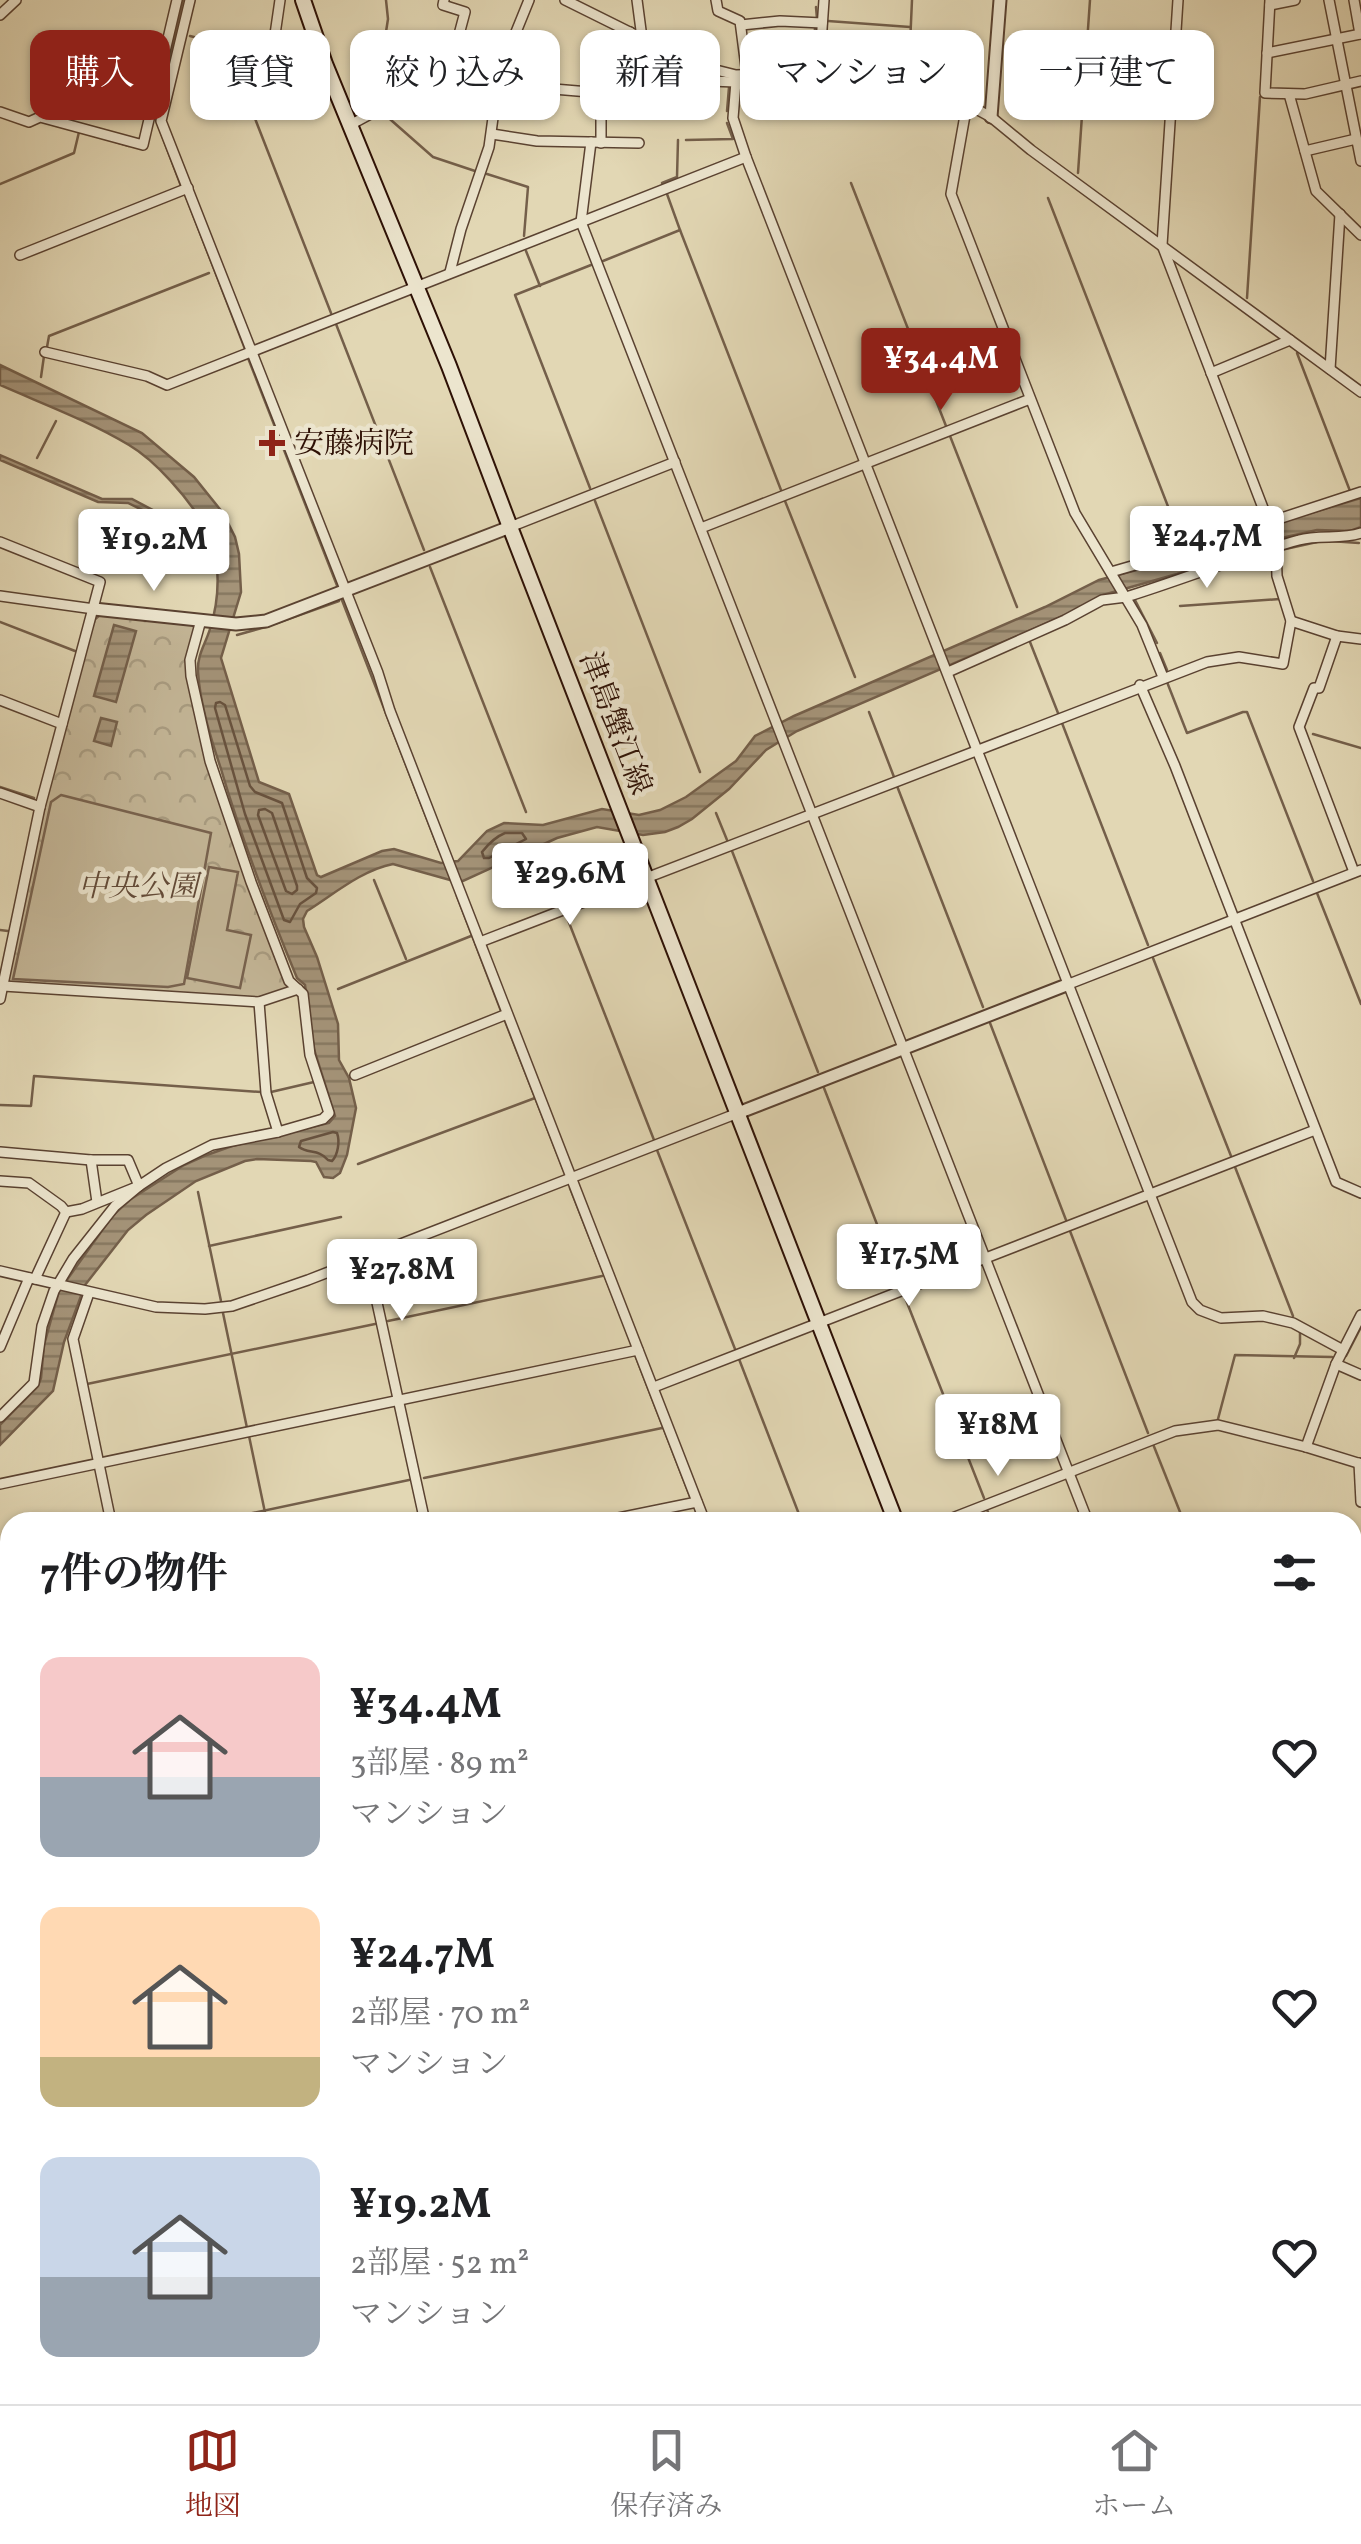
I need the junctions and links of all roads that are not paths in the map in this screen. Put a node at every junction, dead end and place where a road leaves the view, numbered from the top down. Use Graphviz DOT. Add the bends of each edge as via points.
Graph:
graph roads {
  1 [pos="16,0"];
  2 [pos="177,0"];
  3 [pos="190,0"];
  4 [pos="280,0"];
  5 [pos="303,0"];
  6 [pos="444,0"];
  7 [pos="530,0"];
  8 [pos="565,0"];
  9 [pos="638,0"];
  10 [pos="716,0"];
  11 [pos="824,0"];
  12 [pos="1000,0"];
  13 [pos="1178,0"];
  14 [pos="1295,0"];
  15 [pos="1328,0"];
  16 [pos="1354,0"];
  17 [pos="1270,2"];
  18 [pos="0,16"];
  19 [pos="822,23"];
  20 [pos="741,25"];
  21 [pos="276,30"];
  22 [pos="313,30"];
  23 [pos="460,30"];
  24 [pos="517,30"];
  25 [pos="626,30"];
  26 [pos="641,30"];
  27 [pos="822,30"];
  28 [pos="1361,34"];
  29 [pos="1336,39"];
  30 [pos="1268,53"];
  31 [pos="720,72"];
  32 [pos="720,77"];
  33 [pos="739,77"];
  34 [pos="330,78"];
  35 [pos="1361,82"];
  36 [pos="1344,85"];
  37 [pos="1289,94"];
  38 [pos="0,112"];
  39 [pos="984,112"];
  40 [pos="1356,114"];
  41 [pos="991,116"];
  42 [pos="360,120"];
  43 [pos="493,120"];
  44 [pos="598,120"];
  45 [pos="964,120"];
  46 [pos="350,125"];
  47 [pos="492,134"];
  48 [pos="1356,139"];
  49 [pos="596,142"];
  50 [pos="638,143"];
  51 [pos="1304,151"];
  52 [pos="746,157"];
  53 [pos="1361,161"];
  54 [pos="188,188"];
  55 [pos="1340,214"];
  56 [pos="581,222"];
  57 [pos="1361,235"];
  58 [pos="1162,246"];
  59 [pos="20,255"];
  60 [pos="450,272"];
  61 [pos="416,286"];
  62 [pos="1290,340"];
  63 [pos="251,350"];
  64 [pos="46,352"];
  65 [pos="1330,369"];
  66 [pos="1211,373"];
  67 [pos="1361,392"];
  68 [pos="1030,399"];
  69 [pos="675,462"];
  70 [pos="866,463"];
  71 [pos="1361,492"];
  72 [pos="1268,521"];
  73 [pos="510,527"];
  74 [pos="701,528"];
  75 [pos="1361,532"];
  76 [pos="0,542"];
  77 [pos="1276,546"];
  78 [pos="1112,573"];
  79 [pos="341,592"];
  80 [pos="0,596"];
  81 [pos="1125,596"];
  82 [pos="94,608"];
  83 [pos="205,621"];
  84 [pos="1292,621"];
  85 [pos="1337,636"];
  86 [pos="1361,639"];
  87 [pos="947,671"];
  88 [pos="1163,677"];
  89 [pos="1140,685"];
  90 [pos="0,700"];
  91 [pos="62,724"];
  92 [pos="977,749"];
  93 [pos="0,793"];
  94 [pos="40,806"];
  95 [pos="812,812"];
  96 [pos="1358,871"];
  97 [pos="647,878"];
  98 [pos="1232,920"];
  99 [pos="480,942"];
  100 [pos="1069,984"];
  101 [pos="3,986"];
  102 [pos="298,989"];
  103 [pos="0,999"];
  104 [pos="259,1002"];
  105 [pos="507,1014"];
  106 [pos="903,1048"];
  107 [pos="355,1075"];
  108 [pos="738,1113"];
  109 [pos="1315,1130"];
  110 [pos="278,1132"];
  111 [pos="0,1152"];
  112 [pos="91,1160"];
  113 [pos="572,1177"];
  114 [pos="0,1181"];
  115 [pos="139,1186"];
  116 [pos="1361,1193"];
  117 [pos="1150,1194"];
  118 [pos="97,1202"];
  119 [pos="66,1212"];
  120 [pos="367,1257"];
  121 [pos="984,1258"];
  122 [pos="0,1272"];
  123 [pos="32,1279"];
  124 [pos="58,1285"];
  125 [pos="87,1293"];
  126 [pos="1361,1316"];
  127 [pos="819,1323"];
  128 [pos="0,1347"];
  129 [pos="635,1350"];
  130 [pos="1343,1350"];
  131 [pos="1336,1364"];
  132 [pos="1361,1375"];
  133 [pos="654,1387"];
  134 [pos="399,1400"];
  135 [pos="0,1417"];
  136 [pos="1306,1447"];
  137 [pos="98,1463"];
  138 [pos="1360,1464"];
  139 [pos="1068,1472"];
  140 [pos="0,1484"];
  141 [pos="1361,1502"];
  142 [pos="694,1503"];
  143 [pos="108,1512"];
  144 [pos="422,1512"];
  145 [pos="649,1512"];
  146 [pos="699,1512"];
  147 [pos="892,1512"];
  148 [pos="967,1512"];
  149 [pos="1084,1512"];
  1 -- 18 [label="street"];
  2 -- 38 [label="street" via="143,144"];
  3 -- 54 [label="street" via="162,112"];
  4 -- 21 [label="street"];
  5 -- 22 [label="main road, 津島蟹江線"];
  6 -- 23 [label="street" via="464,12"];
  7 -- 24 [label="street"];
  8 -- 25 [label="street"];
  9 -- 26 [label="street"];
  10 -- 20 [label="street" via="718,11"];
  11 -- 19 [label="street"];
  12 -- 41 [label="street"];
  13 -- 58 [label="street"];
  14 -- 17 [label="street"];
  15 -- 29 [label="street"];
  16 -- 28 [label="street"];
  17 -- 30 [label="street"];
  19 -- 20 [label="street"];
  19 -- 27 [label="street"];
  20 -- 33 [label="street"];
  28 -- 29 [label="street"];
  29 -- 30 [label="street"];
  29 -- 36 [label="street"];
  30 -- 37 [label="street" via="1265,92"];
  31 -- 33 [label="street"];
  32 -- 33 [label="street"];
  33 -- 52 [label="street" via="733,118"];
  34 -- 46 [label="main road, 津島蟹江線"];
  35 -- 36 [label="street"];
  36 -- 37 [label="street"];
  36 -- 40 [label="street"];
  37 -- 51 [label="street"];
  39 -- 41 [label="street"];
  40 -- 48 [label="street"];
  41 -- 58 [label="street"];
  42 -- 46 [label="street"];
  43 -- 47 [label="street"];
  44 -- 49 [label="street"];
  45 -- 68 [label="street" via="951,194"];
  46 -- 61 [label="main road, 津島蟹江線"];
  47 -- 49 [label="street"];
  47 -- 60 [label="street"];
  48 -- 51 [label="street"];
  48 -- 53 [label="street"];
  49 -- 50 [label="street"];
  49 -- 56 [label="street"];
  51 -- 55 [label="street" via="1316,191"];
  52 -- 56 [label="street"];
  52 -- 70 [label="street"];
  54 -- 59 [label="street"];
  54 -- 63 [label="street"];
  55 -- 57 [label="street"];
  55 -- 65 [label="street"];
  56 -- 60 [label="street"];
  56 -- 69 [label="street"];
  58 -- 62 [label="street"];
  58 -- 66 [label="street"];
  60 -- 61 [label="street"];
  61 -- 63 [label="street"];
  61 -- 73 [label="main road, 津島蟹江線"];
  62 -- 65 [label="street"];
  62 -- 66 [label="street"];
  63 -- 64 [label="street" via="168,385"];
  63 -- 79 [label="street"];
  65 -- 67 [label="street"];
  66 -- 72 [label="street"];
  68 -- 70 [label="street"];
  68 -- 78 [label="street" via="1075,513"];
  69 -- 73 [label="street"];
  69 -- 74 [label="street"];
  70 -- 74 [label="street"];
  70 -- 87 [label="street"];
  71 -- 72 [label="street"];
  72 -- 77 [label="street"];
  72 -- 78 [label="street"];
  73 -- 79 [label="street"];
  73 -- 97 [label="main road, 津島蟹江線"];
  74 -- 95 [label="street"];
  75 -- 77 [label="street"];
  76 -- 82 [label="street" via="100,582"];
  77 -- 81 [label="street"];
  77 -- 84 [label="street" via="1277,576"];
  78 -- 81 [label="street"];
  79 -- 83 [label="street" via="266,621"];
  79 -- 99 [label="street"];
  80 -- 82 [label="street"];
  81 -- 87 [label="street" via="1102,600"];
  81 -- 88 [label="street"];
  82 -- 83 [label="street"];
  82 -- 91 [label="street"];
  83 -- 102 [label="street" via="190,676 210,762 251,882"];
  84 -- 85 [label="street"];
  84 -- 88 [label="street" via="1283,664 1224,658"];
  85 -- 86 [label="street"];
  85 -- 96 [label="street" via="1299,727"];
  87 -- 92 [label="street"];
  88 -- 89 [label="street"];
  89 -- 92 [label="street"];
  89 -- 98 [label="street"];
  90 -- 91 [label="street"];
  91 -- 94 [label="street"];
  92 -- 95 [label="street"];
  92 -- 100 [label="street"];
  93 -- 94 [label="street"];
  94 -- 101 [label="street"];
  95 -- 97 [label="street"];
  95 -- 106 [label="street"];
  96 -- 98 [label="street"];
  97 -- 99 [label="street"];
  97 -- 108 [label="main road, 津島蟹江線"];
  98 -- 100 [label="street"];
  98 -- 109 [label="street"];
  99 -- 105 [label="street"];
  100 -- 106 [label="street"];
  100 -- 117 [label="street"];
  101 -- 103 [label="street"];
  101 -- 104 [label="street"];
  102 -- 104 [label="street"];
  102 -- 110 [label="street" via="329,1113"];
  104 -- 110 [label="street" via="266,1093"];
  105 -- 107 [label="street"];
  105 -- 113 [label="street"];
  106 -- 108 [label="street"];
  106 -- 121 [label="street"];
  108 -- 113 [label="street"];
  108 -- 127 [label="main road, 津島蟹江線"];
  109 -- 116 [label="street" via="1336,1182"];
  109 -- 117 [label="street"];
  110 -- 115 [label="street" via="212,1146"];
  111 -- 112 [label="street"];
  112 -- 115 [label="street" via="128,1160"];
  112 -- 118 [label="street"];
  113 -- 120 [label="street"];
  113 -- 129 [label="street"];
  114 -- 119 [label="street" via="28,1183"];
  115 -- 118 [label="street"];
  115 -- 124 [label="street" via="115,1206"];
  117 -- 121 [label="street"];
  117 -- 130 [label="street" via="1200,1310 1221,1318 1293,1323"];
  118 -- 119 [label="street"];
  119 -- 123 [label="street"];
  120 -- 125 [label="street" via="232,1306 181,1310"];
  120 -- 134 [label="street"];
  121 -- 127 [label="street"];
  121 -- 139 [label="street"];
  122 -- 123 [label="street"];
  123 -- 124 [label="street"];
  123 -- 128 [label="street"];
  124 -- 125 [label="street"];
  124 -- 135 [label="street" via="42,1326 34,1383"];
  125 -- 137 [label="street" via="73,1339"];
  126 -- 130 [label="street"];
  127 -- 133 [label="street"];
  127 -- 147 [label="main road, 津島蟹江線"];
  129 -- 133 [label="street"];
  129 -- 134 [label="street"];
  130 -- 131 [label="street"];
  131 -- 132 [label="street"];
  131 -- 136 [label="street"];
  133 -- 142 [label="street"];
  134 -- 137 [label="street"];
  134 -- 144 [label="street"];
  136 -- 138 [label="street"];
  136 -- 139 [label="street" via="1218,1425 1188,1428"];
  137 -- 140 [label="street"];
  137 -- 143 [label="street"];
  138 -- 141 [label="street"];
  139 -- 148 [label="street"];
  139 -- 149 [label="street"];
  142 -- 145 [label="street"];
  142 -- 146 [label="street"];
}
